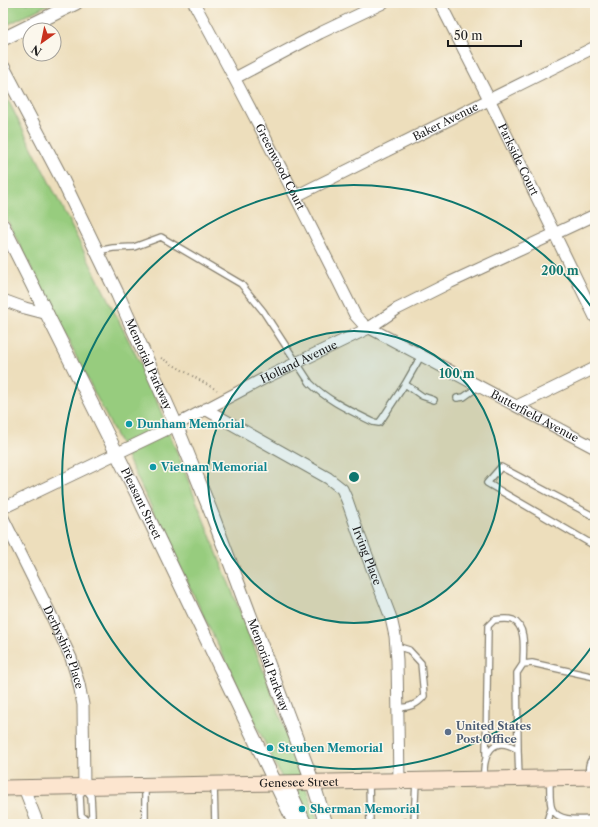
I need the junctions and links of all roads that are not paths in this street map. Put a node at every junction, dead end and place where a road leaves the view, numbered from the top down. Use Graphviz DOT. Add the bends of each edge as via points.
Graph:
graph roads {
  1 [pos="76,3"];
  2 [pos="194,3"];
  3 [pos="383,3"];
  4 [pos="440,3"];
  5 [pos="3,39"];
  6 [pos="595,47"];
  7 [pos="3,67"];
  8 [pos="235,78"];
  9 [pos="488,99"];
  10 [pos="296,196"];
  11 [pos="595,215"];
  12 [pos="3,226"];
  13 [pos="554,235"];
  14 [pos="97,251"];
  15 [pos="3,300"];
  16 [pos="48,314"];
  17 [pos="595,317"];
  18 [pos="368,328"];
  19 [pos="421,356"];
  20 [pos="297,362"];
  21 [pos="595,368"];
  22 [pos="405,384"];
  23 [pos="479,386"];
  24 [pos="457,398"];
  25 [pos="434,400"];
  26 [pos="517,406"];
  27 [pos="205,409"];
  28 [pos="176,425"];
  29 [pos="595,448"];
  30 [pos="116,453"];
  31 [pos="3,508"];
  32 [pos="595,517"];
  33 [pos="3,518"];
  34 [pos="595,546"];
  35 [pos="396,646"];
  36 [pos="523,664"];
  37 [pos="595,677"];
  38 [pos="398,708"];
  39 [pos="518,750"];
  40 [pos="486,755"];
  41 [pos="595,757"];
  42 [pos="592,777"];
  43 [pos="550,778"];
  44 [pos="519,779"];
  45 [pos="484,780"];
  46 [pos="416,781"];
  47 [pos="369,782"];
  48 [pos="399,782"];
  49 [pos="281,783"];
  50 [pos="313,783"];
  51 [pos="214,784"];
  52 [pos="145,786"];
  53 [pos="84,787"];
  54 [pos="3,788"];
  55 [pos="24,788"];
  56 [pos="551,808"];
  57 [pos="595,819"];
  58 [pos="88,821"];
  59 [pos="414,822"];
  60 [pos="38,824"];
  61 [pos="79,824"];
  62 [pos="145,824"];
  63 [pos="215,824"];
  64 [pos="294,824"];
  65 [pos="305,824"];
  66 [pos="326,824"];
  67 [pos="370,824"];
  68 [pos="546,824"];
  1 -- 5 [label="street"];
  2 -- 8 [label="street, Greenwood Court"];
  3 -- 8 [label="street"];
  4 -- 9 [label="street, Parkside Court"];
  6 -- 9 [label="street, Baker Avenue"];
  7 -- 14 [label="street, Memorial Parkway"];
  8 -- 10 [label="street, Greenwood Court"];
  9 -- 10 [label="street, Baker Avenue"];
  9 -- 13 [label="street, Parkside Court"];
  10 -- 18 [label="street, Greenwood Court" via="355,315"];
  11 -- 13 [label="street, Holland Avenue"];
  12 -- 16 [label="street, Pleasant Street"];
  13 -- 17 [label="street, Parkside Court"];
  13 -- 18 [label="street, Holland Avenue" via="397,309"];
  14 -- 20 [label="lane" via="134,247 161,237 240,284 263,311"];
  14 -- 28 [label="street, Memorial Parkway"];
  15 -- 16 [label="street"];
  16 -- 30 [label="street, Pleasant Street"];
  18 -- 19 [label="street, Butterfield Avenue"];
  18 -- 20 [label="street, Holland Avenue"];
  19 -- 22 [label="lane"];
  19 -- 23 [label="street, Butterfield Avenue"];
  20 -- 22 [label="lane" via="316,390 333,402 373,422 379,423"];
  20 -- 27 [label="street, Holland Avenue"];
  21 -- 26 [label="street"];
  22 -- 25 [label="lane" via="422,396"];
  23 -- 24 [label="lane" via="464,397"];
  23 -- 26 [label="street, Butterfield Avenue"];
  26 -- 29 [label="street, Butterfield Avenue"];
  27 -- 28 [label="street, Holland Avenue"];
  27 -- 35 [label="street, Irving Place" via="328,478 342,489 391,618"];
  28 -- 30 [label="street, Holland Avenue"];
  28 -- 50 [label="street, Memorial Parkway" via="214,517"];
  30 -- 31 [label="street, Holland Avenue"];
  30 -- 49 [label="street, Pleasant Street"];
  32 -- 34 [label="lane" via="501,466 487,483"];
  33 -- 53 [label="street, Derbyshire Place" via="52,615 71,658 79,684 83,705"];
  35 -- 38 [label="street, Irving Place"];
  35 -- 38 [label="lane" via="409,650 421,663 424,696 419,703"];
  36 -- 37 [label="lane" via="532,663"];
  36 -- 39 [label="lane" via="517,673"];
  36 -- 40 [label="lane" via="520,628 513,621 494,620 488,626"];
  38 -- 48 [label="street, Irving Place"];
  39 -- 40 [label="lane" via="505,744 496,745"];
  39 -- 44 [label="lane"];
  40 -- 45 [label="lane"];
  41 -- 42 [label="lane" via="588,764"];
  42 -- 43 [label="main road, Genesee Street"];
  43 -- 44 [label="main road, Genesee Street"];
  43 -- 56 [label="lane"];
  44 -- 45 [label="main road, Genesee Street"];
  45 -- 46 [label="main road, Genesee Street"];
  46 -- 48 [label="main road, Genesee Street"];
  46 -- 59 [label="lane"];
  47 -- 48 [label="main road, Genesee Street"];
  47 -- 50 [label="main road, Genesee Street"];
  47 -- 67 [label="lane"];
  49 -- 50 [label="main road, Genesee Street"];
  49 -- 51 [label="main road, Genesee Street"];
  49 -- 64 [label="street"];
  49 -- 65 [label="street"];
  50 -- 66 [label="street, Memorial Parkway"];
  51 -- 52 [label="main road, Genesee Street"];
  51 -- 63 [label="lane"];
  52 -- 53 [label="main road, Genesee Street"];
  52 -- 62 [label="lane"];
  53 -- 55 [label="main road, Genesee Street"];
  53 -- 58 [label="lane" via="91,796 92,815"];
  53 -- 58 [label="lane" via="80,796 81,814"];
  54 -- 55 [label="main road, Genesee Street"];
  55 -- 60 [label="street"];
  56 -- 57 [label="lane" via="564,819"];
  56 -- 68 [label="lane"];
  58 -- 61 [label="lane"];
}
